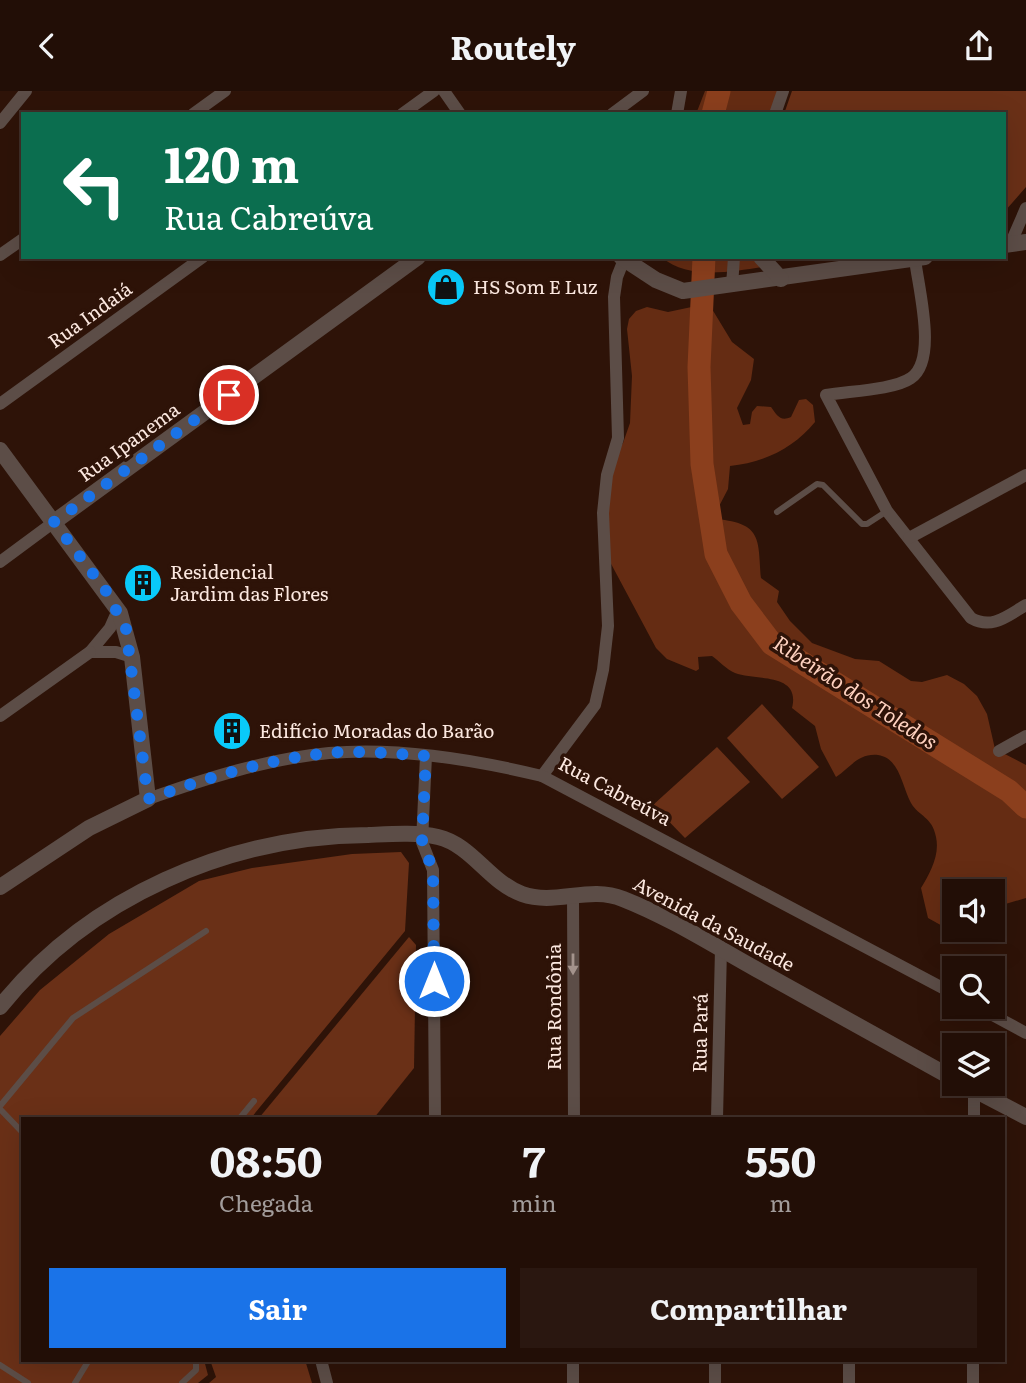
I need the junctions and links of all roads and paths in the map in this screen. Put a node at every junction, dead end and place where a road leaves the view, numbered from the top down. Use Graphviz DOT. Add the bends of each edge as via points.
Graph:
graph roads {
  1 [pos="26,91"];
  2 [pos="225,91"];
  3 [pos="434,91"];
  4 [pos="444,91"];
  5 [pos="643,91"];
  6 [pos="681,91"];
  7 [pos="783,91"];
  8 [pos="196,112"];
  9 [pos="405,112"];
  10 [pos="459,112"];
  11 [pos="615,112"];
  12 [pos="677,112"];
  13 [pos="776,112"];
  14 [pos="0,123"];
  15 [pos="1026,208"];
  16 [pos="21,240"];
  17 [pos="1013,244"];
  18 [pos="0,255"];
  19 [pos="200,259"];
  20 [pos="415,259"];
  21 [pos="624,259"];
  22 [pos="625,259"];
  23 [pos="734,259"];
  24 [pos="763,259"];
  25 [pos="913,259"];
  26 [pos="920,259"];
  27 [pos="781,279"];
  28 [pos="727,286"];
  29 [pos="0,404"];
  30 [pos="0,450"];
  31 [pos="1026,475"];
  32 [pos="777,512"];
  33 [pos="887,512"];
  34 [pos="54,522"];
  35 [pos="909,538"];
  36 [pos="0,562"];
  37 [pos="1026,605"];
  38 [pos="118,610"];
  39 [pos="90,652"];
  40 [pos="132,657"];
  41 [pos="0,716"];
  42 [pos="1026,736"];
  43 [pos="999,751"];
  44 [pos="426,756"];
  45 [pos="542,776"];
  46 [pos="148,799"];
  47 [pos="422,836"];
  48 [pos="0,887"];
  49 [pos="573,896"];
  50 [pos="206,931"];
  51 [pos="721,949"];
  52 [pos="942,988"];
  53 [pos="0,1007"];
  54 [pos="1000,1019"];
  55 [pos="1026,1033"];
  56 [pos="942,1072"];
  57 [pos="969,1096"];
  58 [pos="985,1096"];
  59 [pos="254,1101"];
  60 [pos="0,1107"];
  61 [pos="241,1117"];
  62 [pos="435,1117"];
  63 [pos="573,1117"];
  64 [pos="717,1117"];
  65 [pos="974,1117"];
  66 [pos="1026,1117"];
  67 [pos="21,1131"];
  68 [pos="88,1362"];
  69 [pos="195,1362"];
  70 [pos="322,1362"];
  71 [pos="573,1362"];
  72 [pos="715,1362"];
  73 [pos="849,1362"];
  74 [pos="974,1362"];
  75 [pos="0,1365"];
  76 [pos="28,1383"];
  77 [pos="75,1383"];
  78 [pos="182,1383"];
  79 [pos="327,1383"];
  80 [pos="573,1383"];
  81 [pos="715,1383"];
  82 [pos="849,1383"];
  83 [pos="974,1383"];
  1 -- 14 [label="street"];
  2 -- 8 [label="street"];
  3 -- 9 [label="street"];
  4 -- 10 [label="street"];
  5 -- 11 [label="street"];
  6 -- 12 [label="street"];
  7 -- 13 [label="street"];
  15 -- 17 [label="street"];
  16 -- 18 [label="street"];
  19 -- 29 [label="street, Rua Indaiá"];
  20 -- 34 [label="street, Rua Ipanema"];
  21 -- 45 [label="street" via="614,297 618,438 607,475 603,513 608,626 603,670 595,705"];
  22 -- 28 [label="street" via="656,280 683,291"];
  23 -- 28 [label="street"];
  24 -- 27 [label="street"];
  25 -- 27 [label="street"];
  26 -- 33 [label="street" via="926,347 919,369 902,382 826,395"];
  27 -- 28 [label="street"];
  30 -- 34 [label="street"];
  31 -- 35 [label="street"];
  32 -- 33 [label="lane" via="817,484 862,524"];
  33 -- 35 [label="street"];
  34 -- 36 [label="street, Rua Ipanema"];
  34 -- 38 [label="street"];
  35 -- 37 [label="street" via="971,618 982,624 995,623"];
  38 -- 39 [label="street"];
  38 -- 40 [label="street"];
  39 -- 40 [label="street"];
  39 -- 41 [label="street"];
  40 -- 46 [label="street"];
  42 -- 43 [label="street"];
  44 -- 45 [label="street, Rua Cabreúva"];
  44 -- 46 [label="street, Rua Cabreúva" via="332,753 283,760 214,776"];
  44 -- 47 [label="street"];
  45 -- 52 [label="street, Rua Cabreúva"];
  46 -- 48 [label="street, Rua Cabreúva" via="89,828"];
  47 -- 49 [label="street, Avenida da Saudade" via="456,845 502,884 523,894"];
  47 -- 53 [label="street, Avenida da Saudade" via="342,835 293,841 233,853 178,874 83,929 44,960"];
  47 -- 62 [label="street" via="433,870"];
  49 -- 51 [label="street, Avenida da Saudade" via="591,892 623,899"];
  49 -- 63 [label="street, Rua Rondônia, one-way"];
  50 -- 60 [label="lane" via="73,1018"];
  51 -- 56 [label="street, Avenida da Saudade"];
  51 -- 64 [label="street, Rua Pará"];
  54 -- 55 [label="street"];
  57 -- 65 [label="street"];
  58 -- 66 [label="street"];
  59 -- 61 [label="lane"];
  60 -- 67 [label="lane"];
  68 -- 77 [label="lane"];
  69 -- 78 [label="lane" via="196,1370"];
  70 -- 79 [label="street"];
  71 -- 80 [label="street"];
  72 -- 81 [label="street"];
  73 -- 82 [label="street"];
  74 -- 83 [label="street"];
  75 -- 76 [label="lane"];
}
